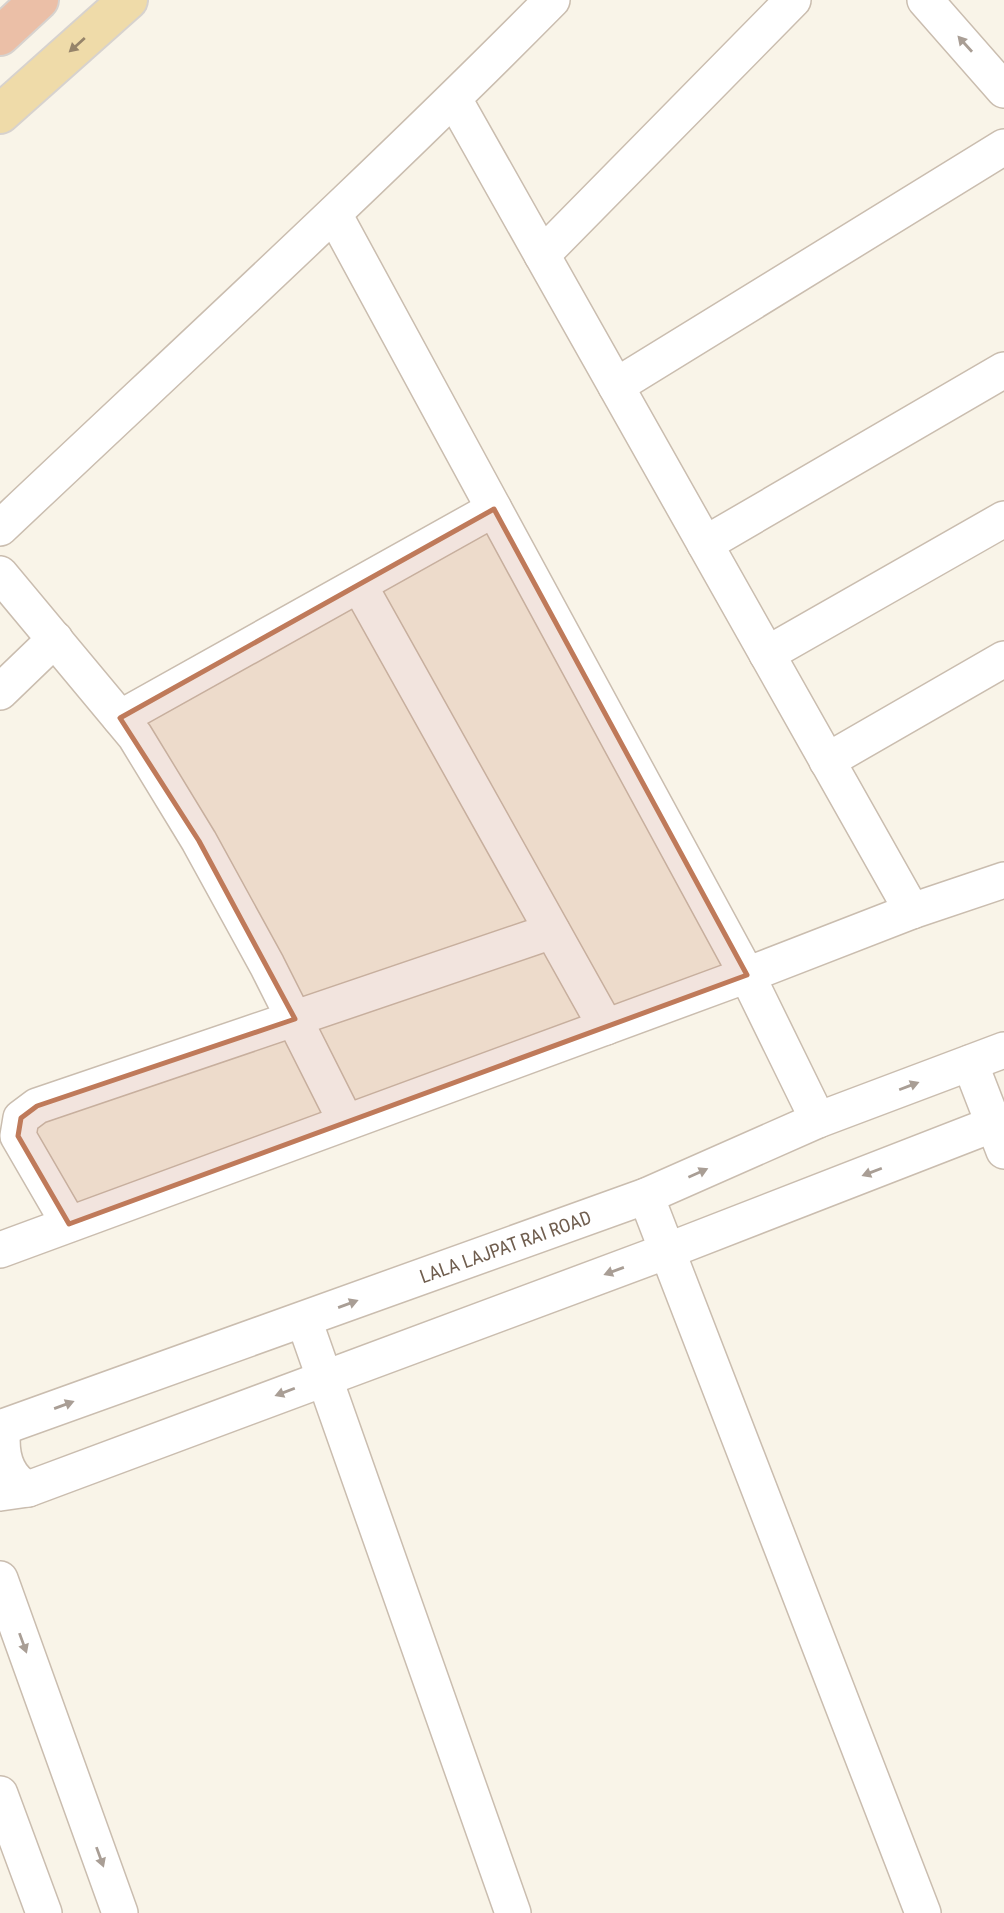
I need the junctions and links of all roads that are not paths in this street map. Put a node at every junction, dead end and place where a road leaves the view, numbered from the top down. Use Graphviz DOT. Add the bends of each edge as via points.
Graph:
graph roads {
  1 [pos="39,0"];
  2 [pos="128,0"];
  3 [pos="552,0"];
  4 [pos="793,0"];
  5 [pos="925,0"];
  6 [pos="0,36"];
  7 [pos="1004,90"];
  8 [pos="454,99"];
  9 [pos="0,114"];
  10 [pos="1004,147"];
  11 [pos="334,214"];
  12 [pos="542,254"];
  13 [pos="1004,370"];
  14 [pos="616,386"];
  15 [pos="494,509"];
  16 [pos="1004,519"];
  17 [pos="0,528"];
  18 [pos="705,544"];
  19 [pos="0,574"];
  20 [pos="359,585"];
  21 [pos="55,639"];
  22 [pos="767,654"];
  23 [pos="1004,659"];
  24 [pos="0,692"];
  25 [pos="120,718"];
  26 [pos="827,761"];
  27 [pos="1004,880"];
  28 [pos="912,911"];
  29 [pos="552,931"];
  30 [pos="747,975"];
  31 [pos="295,1020"];
  32 [pos="606,1027"];
  33 [pos="1004,1050"];
  34 [pos="970,1063"];
  35 [pos="818,1120"];
  36 [pos="346,1122"];
  37 [pos="1000,1132"];
  38 [pos="646,1196"];
  39 [pos="69,1224"];
  40 [pos="0,1250"];
  41 [pos="667,1251"];
  42 [pos="304,1320"];
  43 [pos="324,1377"];
  44 [pos="1,1427"];
  45 [pos="14,1491"];
  46 [pos="0,1579"];
  47 [pos="0,1794"];
  48 [pos="44,1913"];
  49 [pos="120,1913"];
  50 [pos="513,1913"];
  51 [pos="923,1913"];
  1 -- 6 [label="highway"];
  2 -- 9 [label="main road, one-way"];
  3 -- 8 [label="street"];
  4 -- 12 [label="street"];
  7 -- 5 [label="street, one-way"];
  8 -- 11 [label="street"];
  8 -- 12 [label="street"];
  10 -- 14 [label="street"];
  11 -- 15 [label="street"];
  11 -- 17 [label="street"];
  12 -- 14 [label="street"];
  13 -- 18 [label="street"];
  14 -- 18 [label="street"];
  15 -- 20 [label="street"];
  15 -- 30 [label="street"];
  16 -- 22 [label="street"];
  18 -- 22 [label="street"];
  19 -- 21 [label="street"];
  20 -- 25 [label="street"];
  20 -- 29 [label="street"];
  21 -- 24 [label="street"];
  21 -- 25 [label="street"];
  22 -- 26 [label="street"];
  23 -- 26 [label="street"];
  25 -- 31 [label="street" via="200,841"];
  26 -- 28 [label="street"];
  27 -- 28 [label="street"];
  28 -- 30 [label="street"];
  29 -- 31 [label="street"];
  29 -- 32 [label="street"];
  30 -- 32 [label="street"];
  30 -- 35 [label="street"];
  31 -- 36 [label="street"];
  31 -- 39 [label="street" via="37,1106 21,1118 18,1136"];
  32 -- 36 [label="street"];
  33 -- 34 [label="street, LALA LAJPAT RAI ROAD"];
  35 -- 34 [label="street, LALA LAJPAT RAI ROAD, one-way"];
  34 -- 37 [label="street"];
  38 -- 35 [label="street, LALA LAJPAT RAI ROAD, one-way"];
  36 -- 39 [label="street"];
  37 -- 41 [label="street, one-way"];
  38 -- 41 [label="street"];
  42 -- 38 [label="street, LALA LAJPAT RAI ROAD, one-way"];
  39 -- 40 [label="street"];
  41 -- 43 [label="street, one-way"];
  41 -- 51 [label="street"];
  42 -- 43 [label="street"];
  44 -- 42 [label="street, LALA LAJPAT RAI ROAD, one-way"];
  43 -- 45 [label="street, one-way"];
  43 -- 50 [label="street"];
  44 -- 45 [label="street" via="0,1442"];
  46 -- 49 [label="street, one-way"];
  47 -- 48 [label="street"];
}
